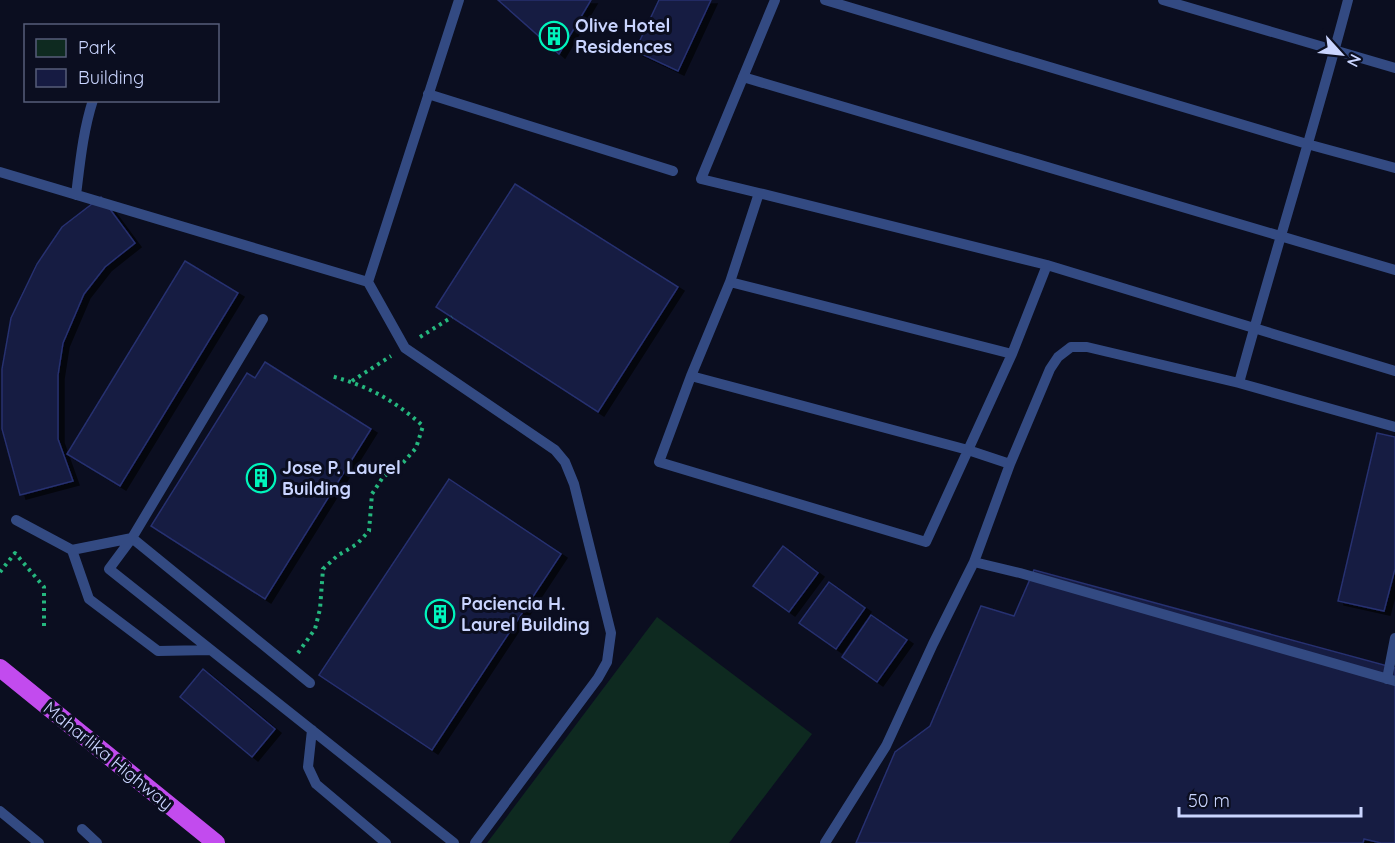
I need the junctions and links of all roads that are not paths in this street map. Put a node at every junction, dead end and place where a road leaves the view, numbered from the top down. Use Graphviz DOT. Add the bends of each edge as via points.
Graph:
graph roads {
  1 [pos="459,0"];
  2 [pos="775,0"];
  3 [pos="825,0"];
  4 [pos="1163,0"];
  5 [pos="1348,0"];
  6 [pos="1335,50"];
  7 [pos="1395,68"];
  8 [pos="743,77"];
  9 [pos="428,94"];
  10 [pos="92,102"];
  11 [pos="1307,144"];
  12 [pos="1395,168"];
  13 [pos="674,171"];
  14 [pos="0,172"];
  15 [pos="759,193"];
  16 [pos="76,195"];
  17 [pos="1280,236"];
  18 [pos="1047,265"];
  19 [pos="1395,270"];
  20 [pos="368,282"];
  21 [pos="730,282"];
  22 [pos="263,319"];
  23 [pos="1254,329"];
  24 [pos="1012,354"];
  25 [pos="1395,371"];
  26 [pos="691,376"];
  27 [pos="1239,384"];
  28 [pos="1395,427"];
  29 [pos="968,450"];
  30 [pos="1010,464"];
  31 [pos="16,520"];
  32 [pos="132,538"];
  33 [pos="72,550"];
  34 [pos="974,562"];
  35 [pos="1395,638"];
  36 [pos="210,650"];
  37 [pos="0,668"];
  38 [pos="1391,680"];
  39 [pos="310,683"];
  40 [pos="312,730"];
  41 [pos="0,811"];
  42 [pos="82,829"];
  43 [pos="39,843"];
  44 [pos="96,843"];
  45 [pos="216,843"];
  46 [pos="386,843"];
  47 [pos="454,843"];
  48 [pos="475,843"];
  49 [pos="825,843"];
  1 -- 9 [label="lane"];
  2 -- 8 [label="lane"];
  3 -- 11 [label="lane"];
  4 -- 6 [label="lane"];
  5 -- 6 [label="lane"];
  6 -- 7 [label="lane"];
  6 -- 11 [label="lane"];
  8 -- 15 [label="lane" via="701,179"];
  8 -- 17 [label="lane"];
  9 -- 13 [label="lane"];
  9 -- 20 [label="lane"];
  10 -- 16 [label="lane" via="82,143"];
  11 -- 12 [label="lane"];
  11 -- 17 [label="lane"];
  14 -- 16 [label="lane"];
  15 -- 18 [label="lane"];
  15 -- 21 [label="lane"];
  16 -- 20 [label="lane"];
  17 -- 19 [label="lane"];
  17 -- 23 [label="lane"];
  18 -- 23 [label="lane"];
  18 -- 24 [label="lane"];
  20 -- 48 [label="lane" via="405,348 555,450 565,462 612,633 607,662 598,678"];
  21 -- 24 [label="lane"];
  21 -- 26 [label="lane"];
  22 -- 32 [label="lane"];
  23 -- 25 [label="lane"];
  23 -- 27 [label="lane"];
  24 -- 29 [label="lane"];
  26 -- 29 [label="lane"];
  26 -- 29 [label="lane" via="659,462 926,542"];
  27 -- 28 [label="lane"];
  27 -- 30 [label="lane" via="1087,346 1071,347 1050,369"];
  29 -- 30 [label="lane"];
  30 -- 34 [label="lane"];
  31 -- 33 [label="lane"];
  32 -- 33 [label="lane"];
  32 -- 36 [label="lane" via="109,569"];
  32 -- 39 [label="lane"];
  33 -- 36 [label="lane" via="89,599 158,651"];
  34 -- 38 [label="lane"];
  34 -- 49 [label="lane" via="886,746"];
  35 -- 38 [label="lane"];
  36 -- 40 [label="lane"];
  37 -- 45 [label="highway, Maharlika Highway"];
  40 -- 46 [label="lane" via="308,767 316,784"];
  40 -- 47 [label="lane"];
  41 -- 43 [label="lane"];
  42 -- 44 [label="lane"];
}
